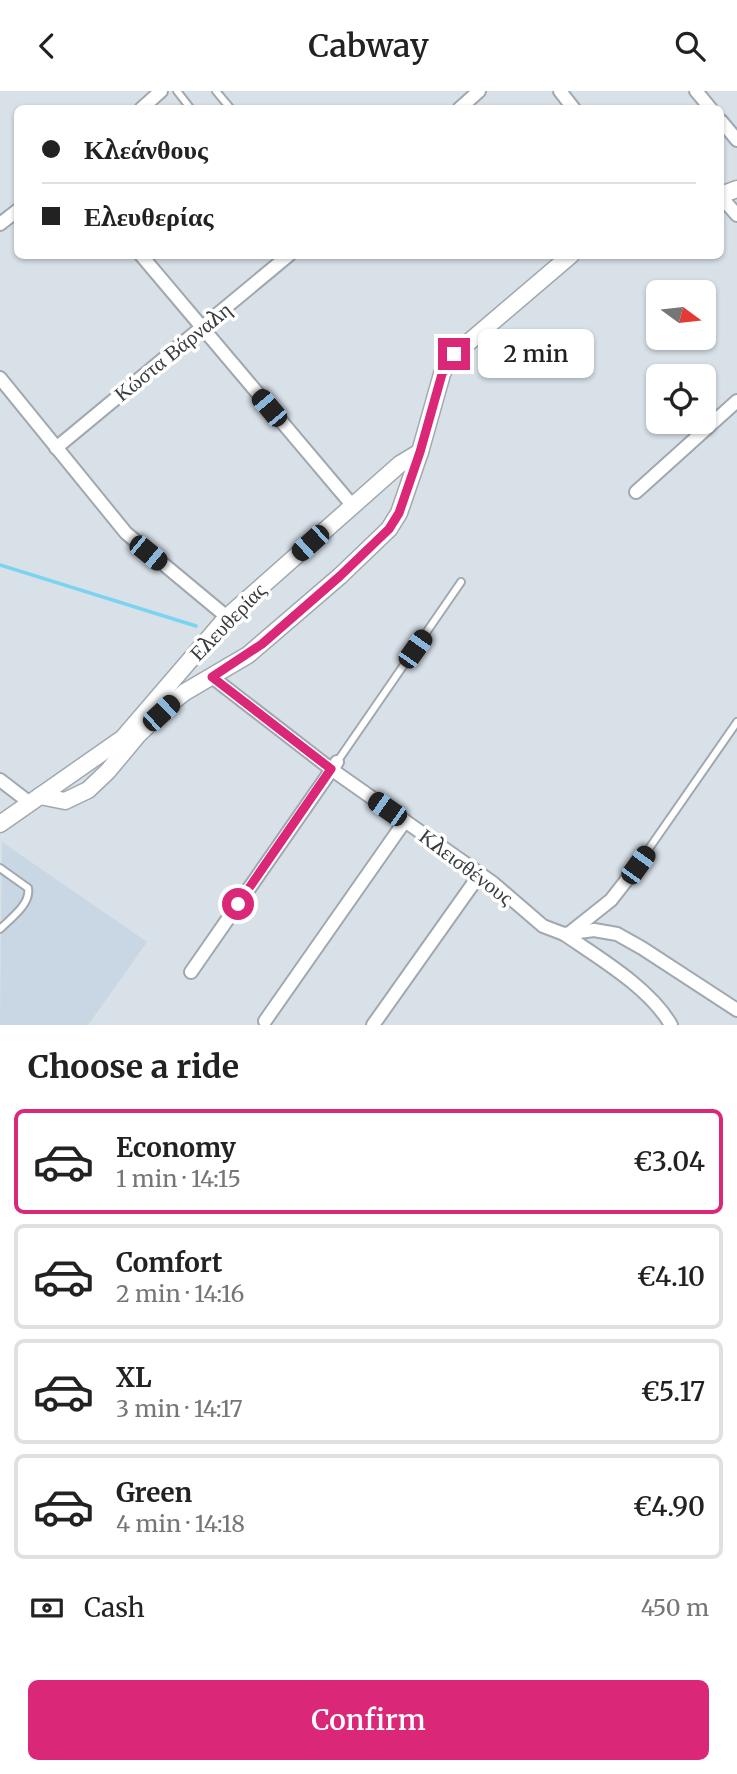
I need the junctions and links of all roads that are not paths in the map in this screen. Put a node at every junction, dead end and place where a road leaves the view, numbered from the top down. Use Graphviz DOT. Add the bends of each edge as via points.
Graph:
graph roads {
  1 [pos="177,91"];
  2 [pos="216,91"];
  3 [pos="479,91"];
  4 [pos="560,91"];
  5 [pos="696,91"];
  6 [pos="188,105"];
  7 [pos="228,105"];
  8 [pos="463,105"];
  9 [pos="571,105"];
  10 [pos="707,105"];
  11 [pos="724,125"];
  12 [pos="737,140"];
  13 [pos="14,213"];
  14 [pos="0,224"];
  15 [pos="144,259"];
  16 [pos="284,259"];
  17 [pos="566,259"];
  18 [pos="202,330"];
  19 [pos="0,378"];
  20 [pos="737,401"];
  21 [pos="56,448"];
  22 [pos="420,452"];
  23 [pos="636,492"];
  24 [pos="352,505"];
  25 [pos="461,582"];
  26 [pos="227,617"];
  27 [pos="212,677"];
  28 [pos="737,722"];
  29 [pos="334,766"];
  30 [pos="0,780"];
  31 [pos="35,800"];
  32 [pos="405,821"];
  33 [pos="0,824"];
  34 [pos="0,868"];
  35 [pos="632,873"];
  36 [pos="480,874"];
  37 [pos="0,929"];
  38 [pos="567,934"];
  39 [pos="191,972"];
  40 [pos="737,1010"];
  41 [pos="265,1021"];
  42 [pos="373,1025"];
  43 [pos="671,1025"];
  1 -- 6 [label="lane"];
  2 -- 7 [label="lane"];
  3 -- 8 [label="street"];
  4 -- 9 [label="street"];
  5 -- 10 [label="street"];
  11 -- 12 [label="street"];
  13 -- 14 [label="street"];
  15 -- 18 [label="street"];
  16 -- 18 [label="street, Κώστα Βάρναλη"];
  17 -- 22 [label="street, Ελευθερίας" via="449,359"];
  18 -- 21 [label="street, Κώστα Βάρναλη"];
  18 -- 24 [label="street"];
  19 -- 21 [label="street"];
  20 -- 23 [label="street"];
  21 -- 26 [label="street" via="126,533"];
  22 -- 24 [label="street, Ελευθερίας"];
  22 -- 27 [label="street, Ελευθερίας" via="389,529 262,644"];
  24 -- 26 [label="street, Ελευθερίας"];
  25 -- 29 [label="lane"];
  26 -- 31 [label="street, Ελευθερίας" via="123,738"];
  27 -- 29 [label="street, Κλεισθένους"];
  27 -- 31 [label="street, Ελευθερίας" via="171,703 82,795 65,801"];
  28 -- 35 [label="lane"];
  29 -- 32 [label="street, Κλεισθένους"];
  29 -- 39 [label="street"];
  30 -- 31 [label="street"];
  31 -- 33 [label="street, Ελευθερίας"];
  32 -- 36 [label="street, Κλεισθένους"];
  32 -- 41 [label="street"];
  34 -- 37 [label="lane" via="29,892 27,901"];
  35 -- 38 [label="street" via="611,899"];
  36 -- 38 [label="street, Κλεισθένους" via="543,926"];
  36 -- 42 [label="street"];
  38 -- 40 [label="street, Κλεισθένους" via="594,930 622,937"];
  38 -- 43 [label="street" via="621,972"];
}
